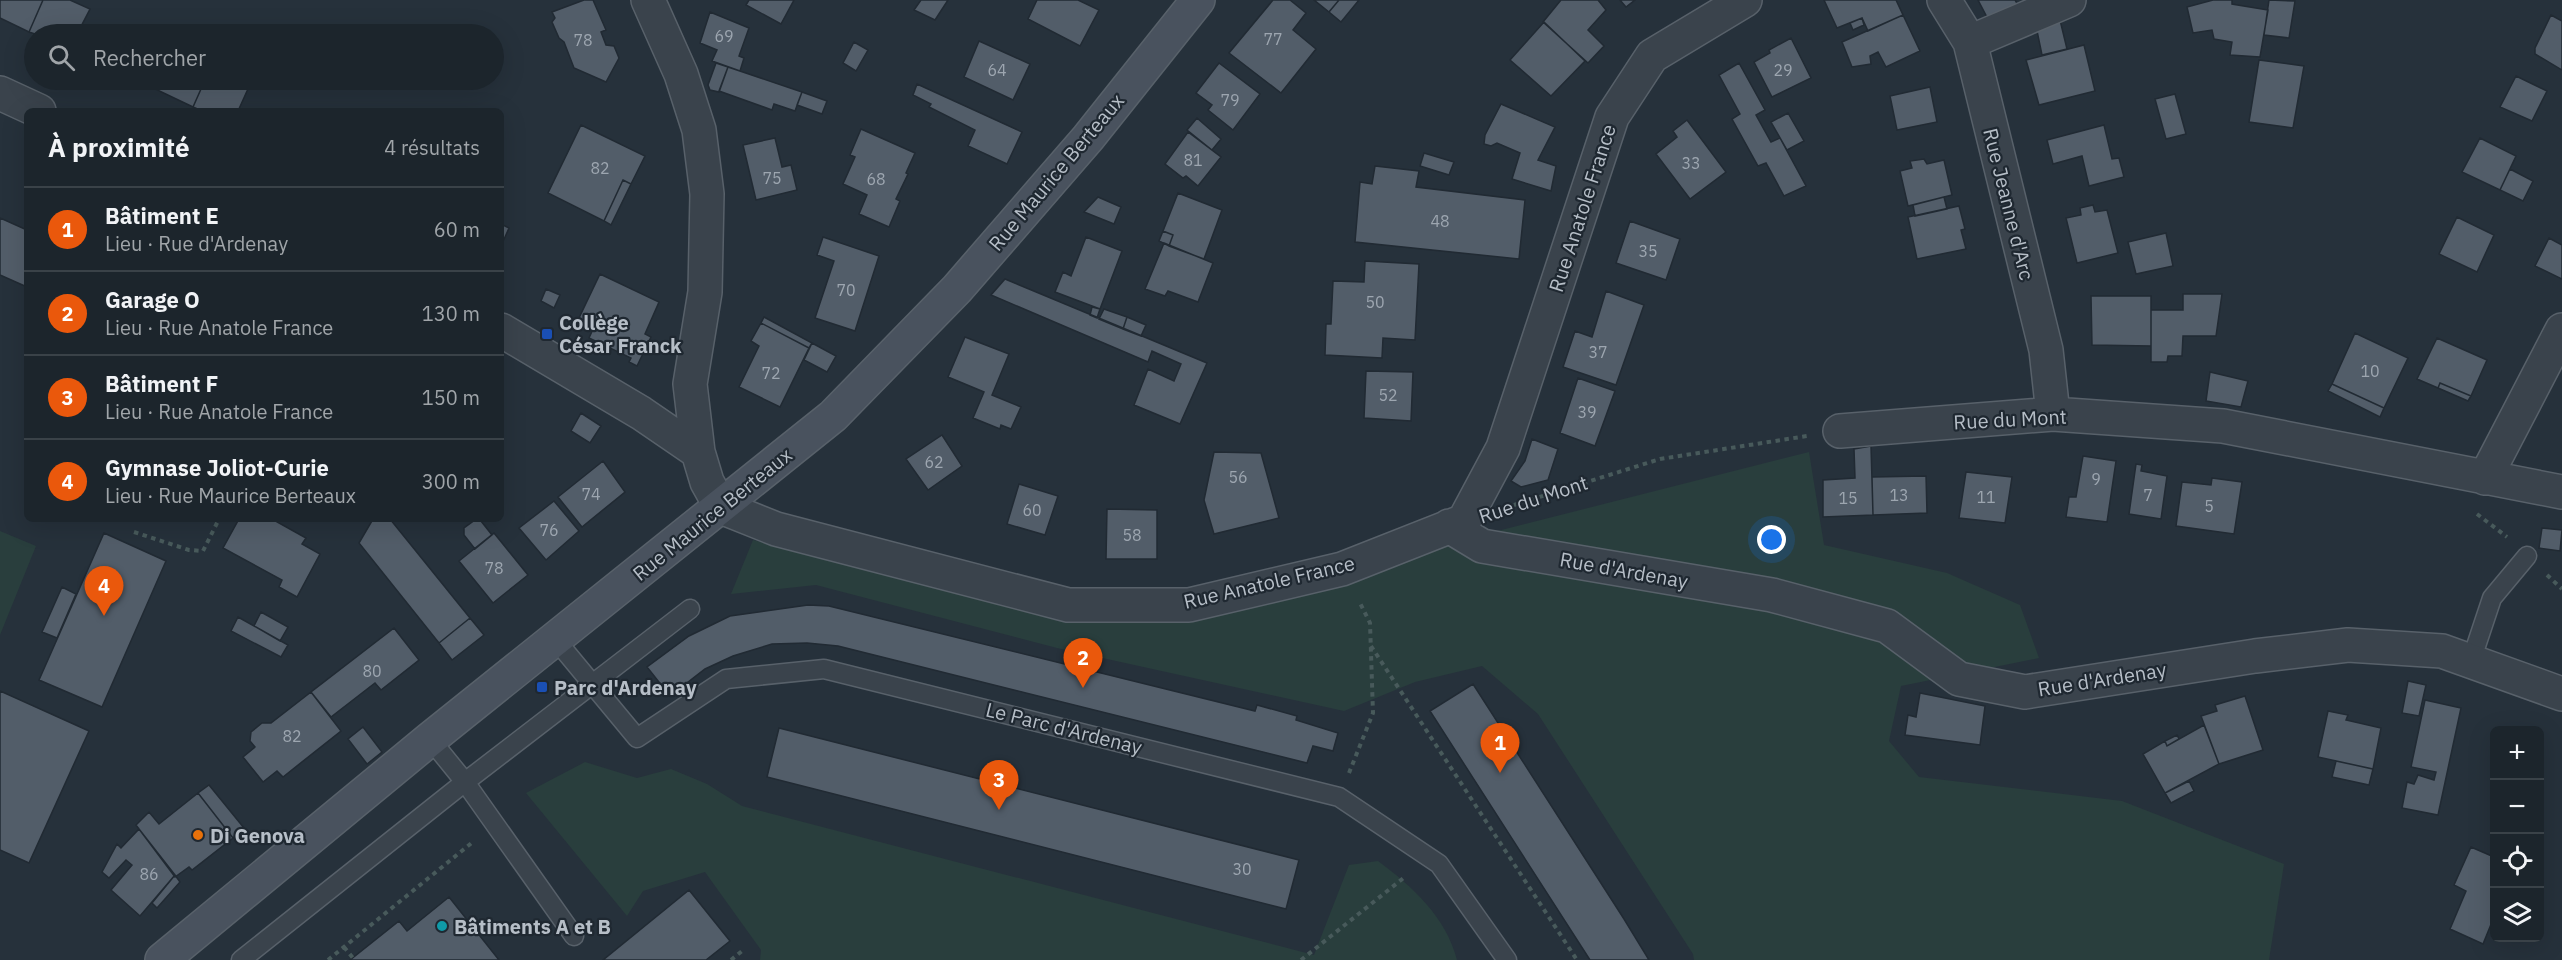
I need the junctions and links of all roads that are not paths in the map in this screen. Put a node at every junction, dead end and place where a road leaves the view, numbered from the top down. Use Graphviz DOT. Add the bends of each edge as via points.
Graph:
graph roads {
  1 [pos="648,0"];
  2 [pos="1198,0"];
  3 [pos="1745,0"];
  4 [pos="1944,0"];
  5 [pos="2070,0"];
  6 [pos="1970,42"];
  7 [pos="0,93"];
  8 [pos="32,108"];
  9 [pos="2562,330"];
  10 [pos="504,332"];
  11 [pos="2054,414"];
  12 [pos="1840,431"];
  13 [pos="698,452"];
  14 [pos="2485,478"];
  15 [pos="2562,492"];
  16 [pos="721,507"];
  17 [pos="1456,524"];
  18 [pos="2527,556"];
  19 [pos="690,609"];
  20 [pos="555,639"];
  21 [pos="2471,661"];
  22 [pos="594,685"];
  23 [pos="2562,694"];
  24 [pos="430,739"];
  25 [pos="465,782"];
  26 [pos="574,936"];
  27 [pos="162,960"];
  28 [pos="241,960"];
  29 [pos="1507,960"];
  1 -- 13 [label="street" via="681,74 699,130 707,194 705,292 690,384"];
  2 -- 16 [label="main road, Rue Maurice Berteaux" via="1088,138 957,289 833,416"];
  3 -- 17 [label="street, Rue Anatole France" via="1652,56 1612,117 1503,448"];
  4 -- 6 [label="street, Rue Jeanne d'Arc"];
  5 -- 6 [label="street"];
  6 -- 11 [label="street, Rue Jeanne d'Arc" via="2046,350"];
  7 -- 8 [label="street"];
  9 -- 14 [label="street"];
  10 -- 13 [label="street" via="641,413"];
  11 -- 12 [label="street, Rue du Mont"];
  11 -- 14 [label="street, Rue du Mont" via="2223,426"];
  13 -- 16 [label="street" via="707,482"];
  14 -- 15 [label="street, Rue du Mont"];
  16 -- 17 [label="street, Rue Anatole France" via="777,529 1068,605 1189,605 1342,569"];
  16 -- 20 [label="main road, Rue Maurice Berteaux"];
  17 -- 21 [label="street, Rue d'Ardenay" via="1482,546 1772,595 1887,626 1959,679 2025,692 2244,657 2348,645 2442,651"];
  18 -- 21 [label="lane" via="2492,598"];
  19 -- 22 [label="lane"];
  20 -- 22 [label="lane"];
  20 -- 24 [label="main road, Rue Maurice Berteaux"];
  21 -- 23 [label="street, Rue d'Ardenay"];
  22 -- 25 [label="lane"];
  22 -- 29 [label="lane, Le Parc d'Ardenay" via="637,738 726,679 824,669 1339,797 1439,864"];
  24 -- 25 [label="lane"];
  24 -- 27 [label="main road, Rue Maurice Berteaux"];
  25 -- 26 [label="lane"];
  25 -- 28 [label="lane"];
}
